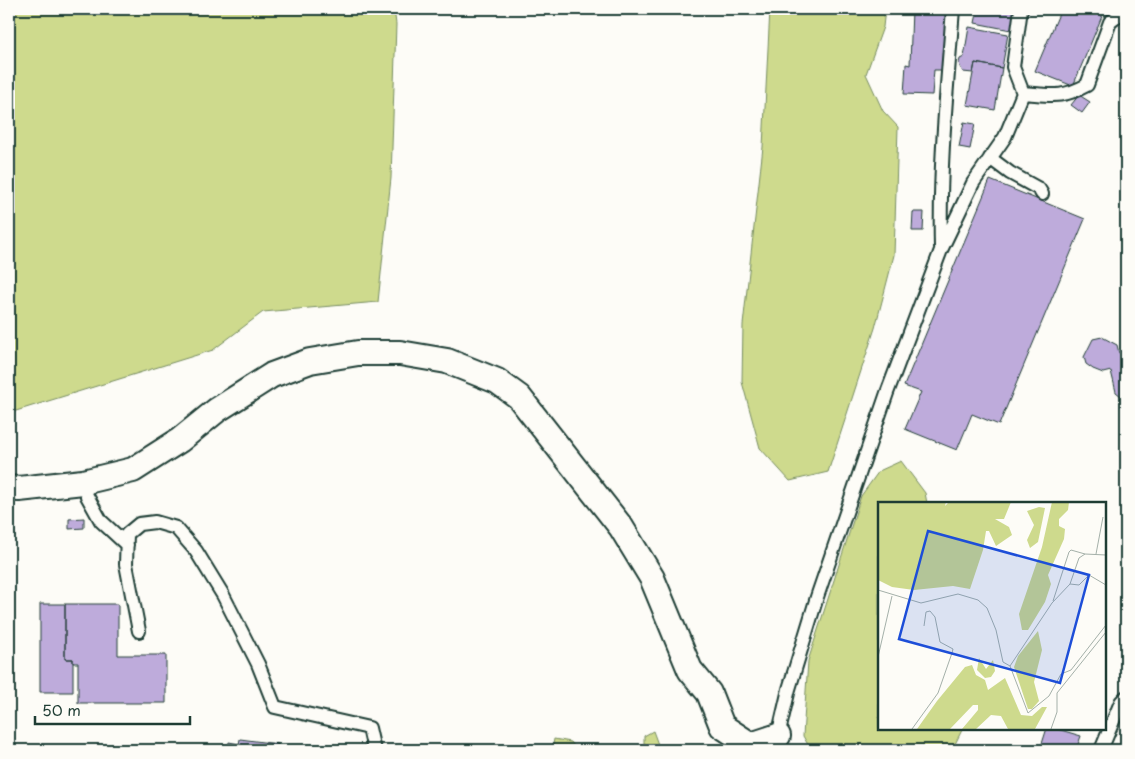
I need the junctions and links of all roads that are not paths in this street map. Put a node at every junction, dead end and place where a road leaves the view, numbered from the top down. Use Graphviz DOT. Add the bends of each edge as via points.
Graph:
graph roads {
  1 [pos="953,9"];
  2 [pos="1021,9"];
  3 [pos="1126,10"];
  4 [pos="1023,93"];
  5 [pos="990,158"];
  6 [pos="1042,194"];
  7 [pos="942,250"];
  8 [pos="9,488"];
  9 [pos="85,489"];
  10 [pos="127,545"];
  11 [pos="139,631"];
  12 [pos="1126,696"];
  13 [pos="780,743"];
  14 [pos="374,750"];
  15 [pos="1101,750"];
  1 -- 7 [label="lane" via="944,115 940,204"];
  2 -- 4 [label="lane" via="1013,67"];
  3 -- 4 [label="lane" via="1110,22 1087,85 1071,94 1056,96"];
  4 -- 5 [label="lane" via="1005,137"];
  5 -- 6 [label="lane"];
  5 -- 7 [label="lane" via="973,183"];
  7 -- 13 [label="lane" via="887,393 817,597 788,690"];
  8 -- 9 [label="street"];
  9 -- 10 [label="lane" via="101,521"];
  9 -- 13 [label="street" via="133,470 272,374 310,361 358,353 400,353 447,361 497,381 519,397 621,527 652,578 690,670 709,694 722,726 751,745"];
  10 -- 11 [label="lane" via="126,564"];
  10 -- 14 [label="lane" via="127,534 140,524 155,522 176,528 196,552 223,595 258,664 275,707 369,728"];
  12 -- 15 [label="lane"];
}
